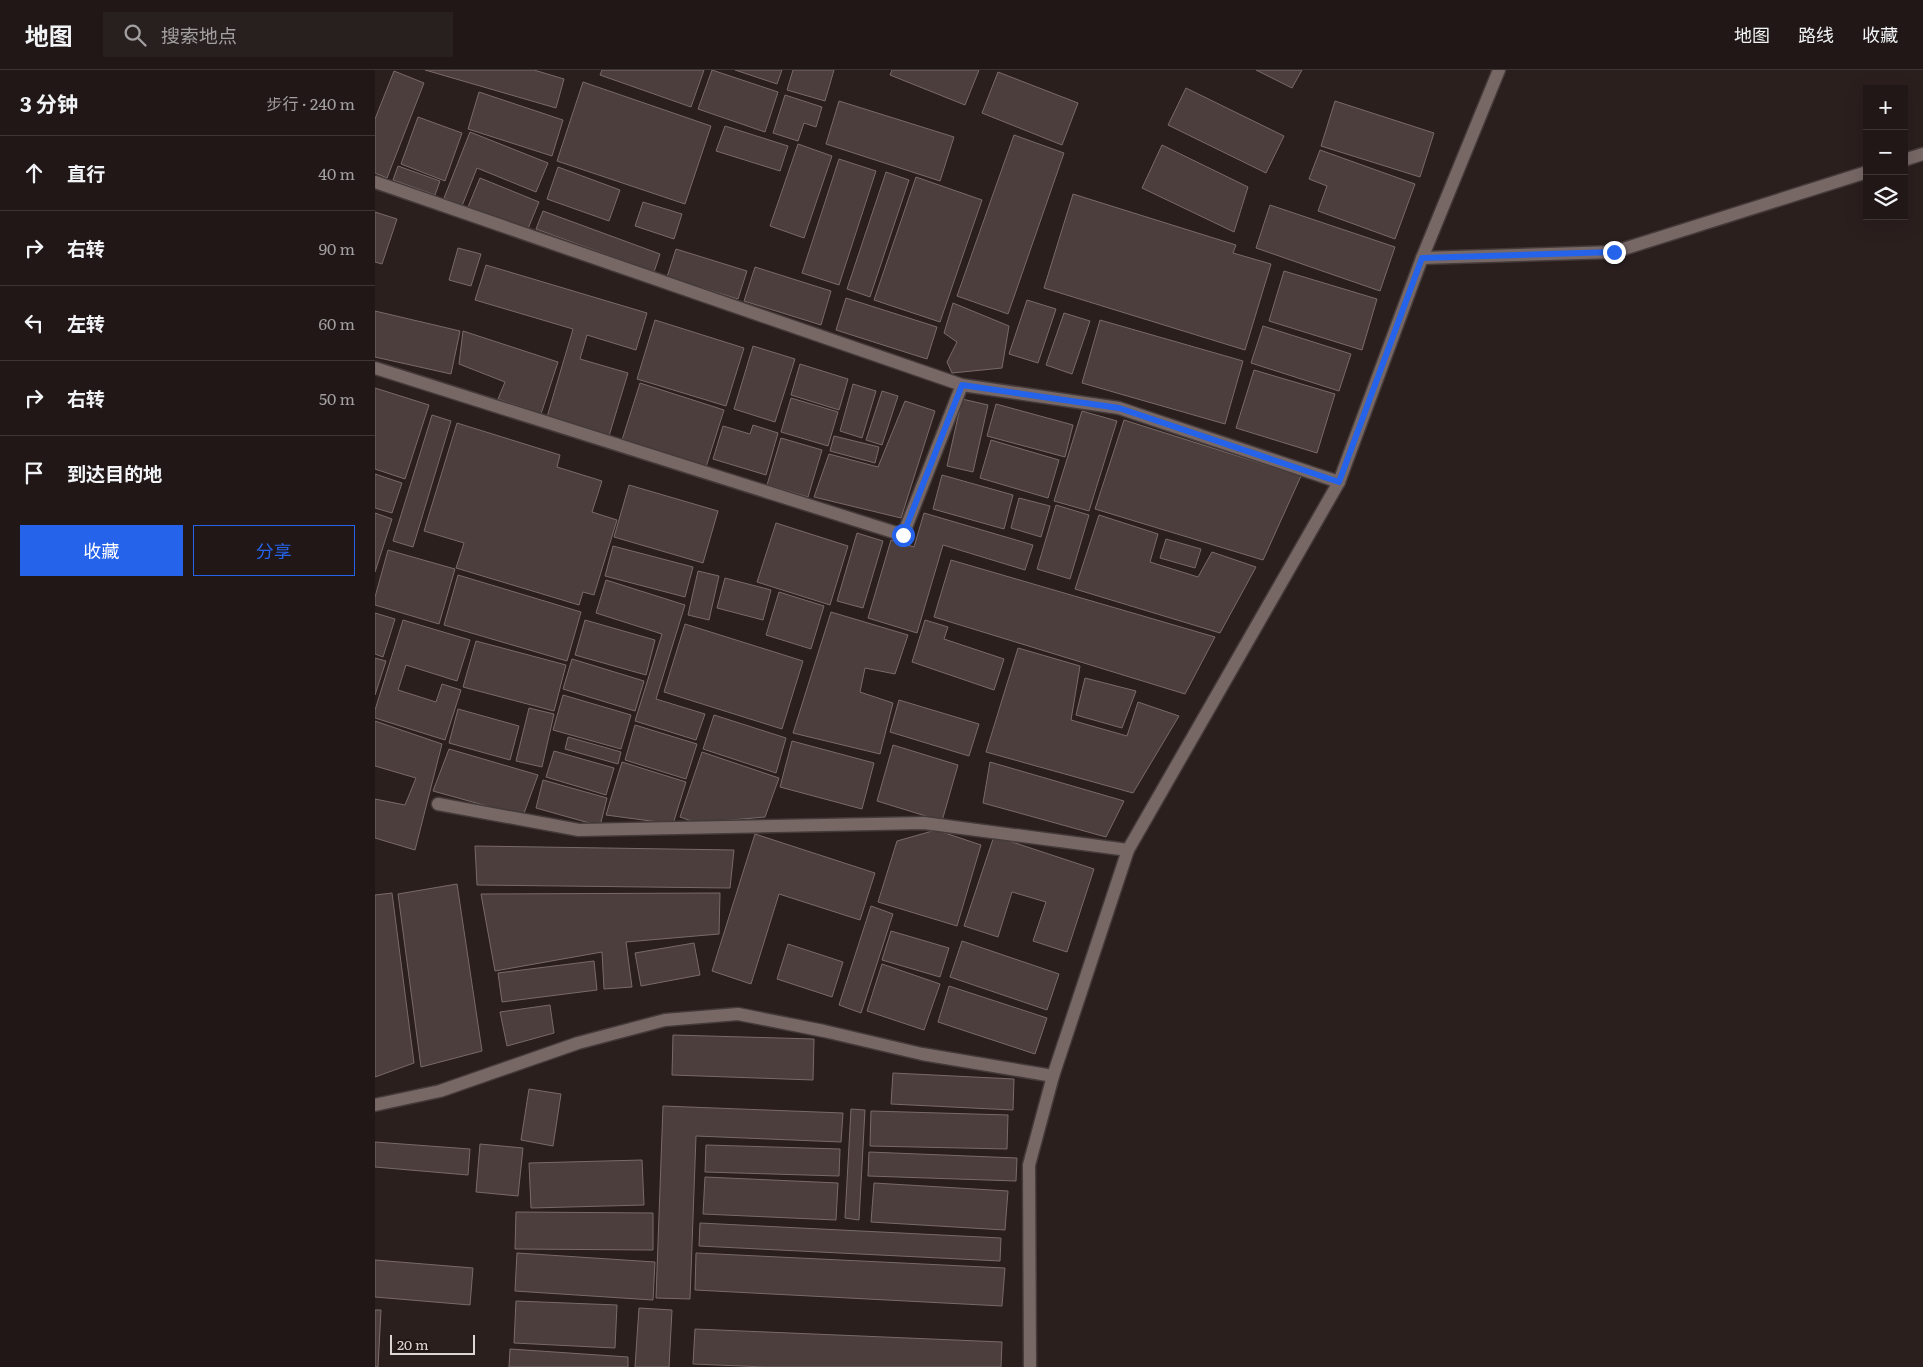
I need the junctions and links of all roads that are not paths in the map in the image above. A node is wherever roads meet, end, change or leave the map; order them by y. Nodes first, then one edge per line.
1 (1499, 70) edge
2 (1923, 154) edge
3 (1908, 159) edge
4 (1863, 173) edge
5 (375, 182) edge
6 (1422, 258) junction
7 (375, 368) edge
8 (962, 385) junction
9 (1339, 482) junction
10 (438, 804) dead end
11 (1128, 850) junction
12 (1053, 1076) junction
13 (375, 1105) edge
14 (1030, 1367) edge

1 - 6 street
2 - 3 street
4 - 6 street
5 - 8 street
6 - 9 street
7 - 8 street
8 - 9 street
9 - 11 street
10 - 11 street
11 - 12 street
12 - 13 street
12 - 14 street

